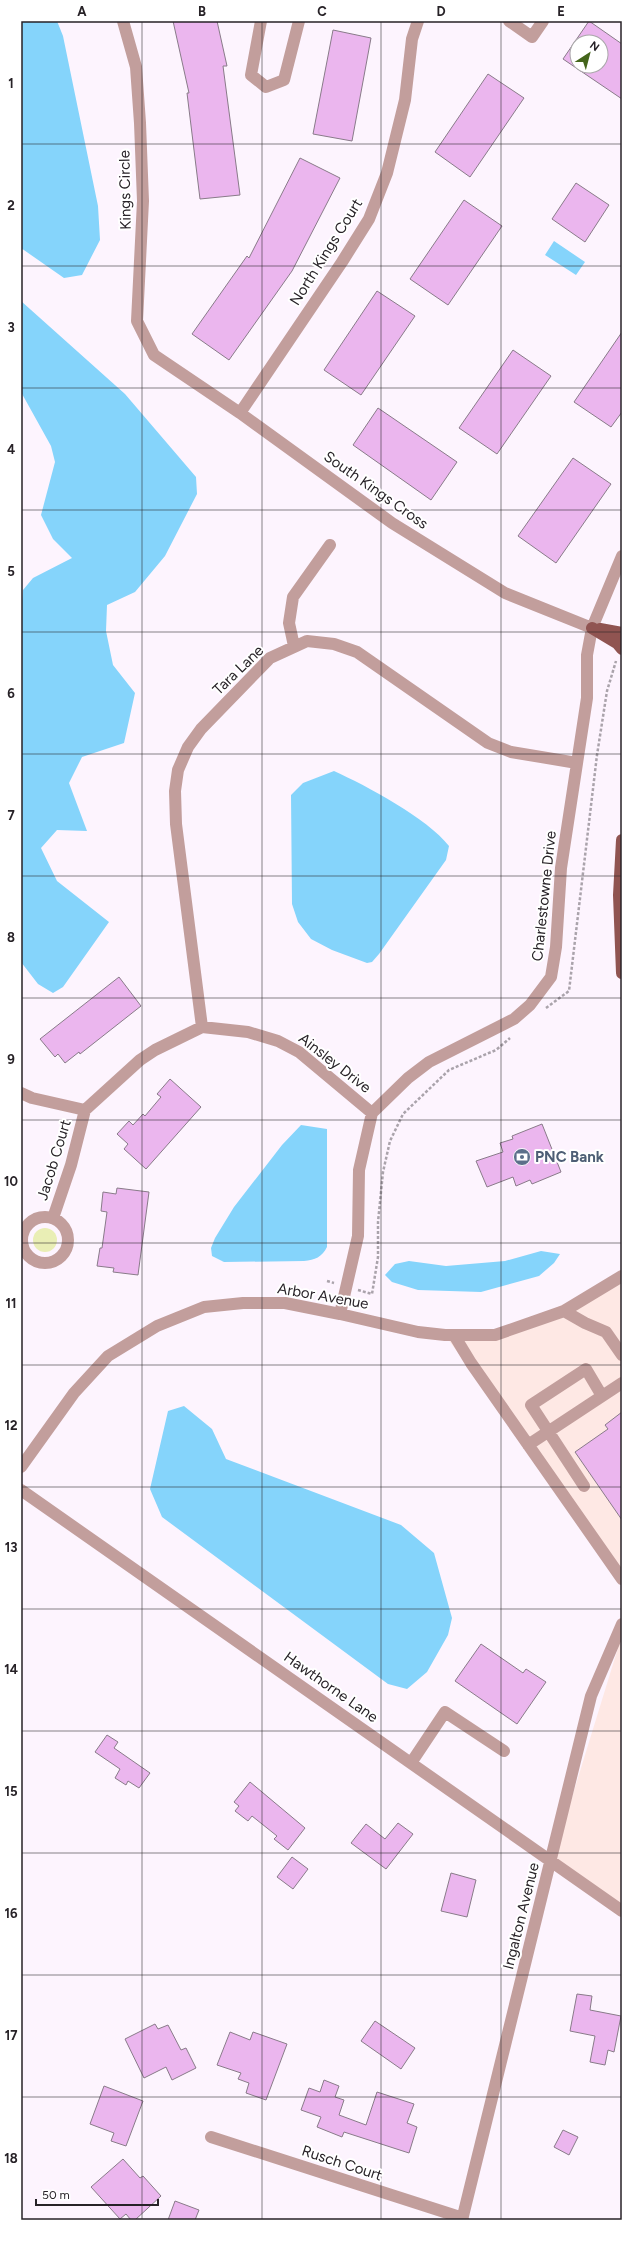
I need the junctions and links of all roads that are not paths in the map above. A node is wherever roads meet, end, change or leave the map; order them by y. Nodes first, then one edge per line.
1 (123, 21) edge
2 (261, 21) edge
3 (299, 21) edge
4 (418, 21) edge
5 (509, 21) edge
6 (543, 21) edge
7 (154, 355) joint
8 (240, 414) junction
9 (330, 545) dead end
10 (622, 556) edge
11 (592, 628) junction
12 (622, 633) edge
13 (294, 646) junction
14 (621, 648) edge
15 (577, 763) junction
16 (622, 840) edge
17 (622, 973) edge
18 (202, 1027) junction
19 (21, 1093) edge
20 (85, 1110) junction
21 (372, 1113) junction
22 (53, 1218) dead end
23 (622, 1276) edge
24 (564, 1311) junction
25 (340, 1314) junction
26 (454, 1335) junction
27 (622, 1355) edge
28 (622, 1383) edge
29 (602, 1396) junction
30 (548, 1432) junction
31 (528, 1445) junction
32 (21, 1467) edge
33 (584, 1486) dead end
34 (21, 1490) edge
35 (622, 1579) edge
36 (622, 1624) edge
37 (504, 1751) dead end
38 (411, 1763) junction
39 (552, 1862) junction
40 (622, 1911) edge
41 (211, 2138) dead end
42 (463, 2219) edge

1 - 7 street, Kings Circle
2 - 3 street
4 - 8 street, North Kings Court
5 - 6 street
7 - 8 street, South Kings Cross
8 - 11 street, South Kings Cross
9 - 13 street
10 - 11 street
11 - 12 main road
11 - 14 main road
11 - 15 street, Charlestowne Drive
13 - 15 street, Tara Lane
13 - 18 street, Tara Lane
15 - 21 street, Charlestowne Drive
16 - 17 main road
18 - 20 street
18 - 21 street, Ainsley Drive
19 - 20 street
20 - 22 street, Jacob Court
21 - 25 street
23 - 24 street, Arbor Avenue
24 - 26 street, Arbor Avenue
24 - 27 street
25 - 26 street, Arbor Avenue
25 - 32 street, Arbor Avenue
26 - 31 street
28 - 29 street
29 - 30 street
29 - 30 street
30 - 31 street
30 - 33 street
31 - 35 street
34 - 38 street, Hawthorne Lane
36 - 39 street, Ingalton Avenue
37 - 38 street
38 - 39 street, Hawthorne Lane
39 - 40 street, Hawthorne Lane
39 - 42 street, Ingalton Avenue
41 - 42 street, Rusch Court

